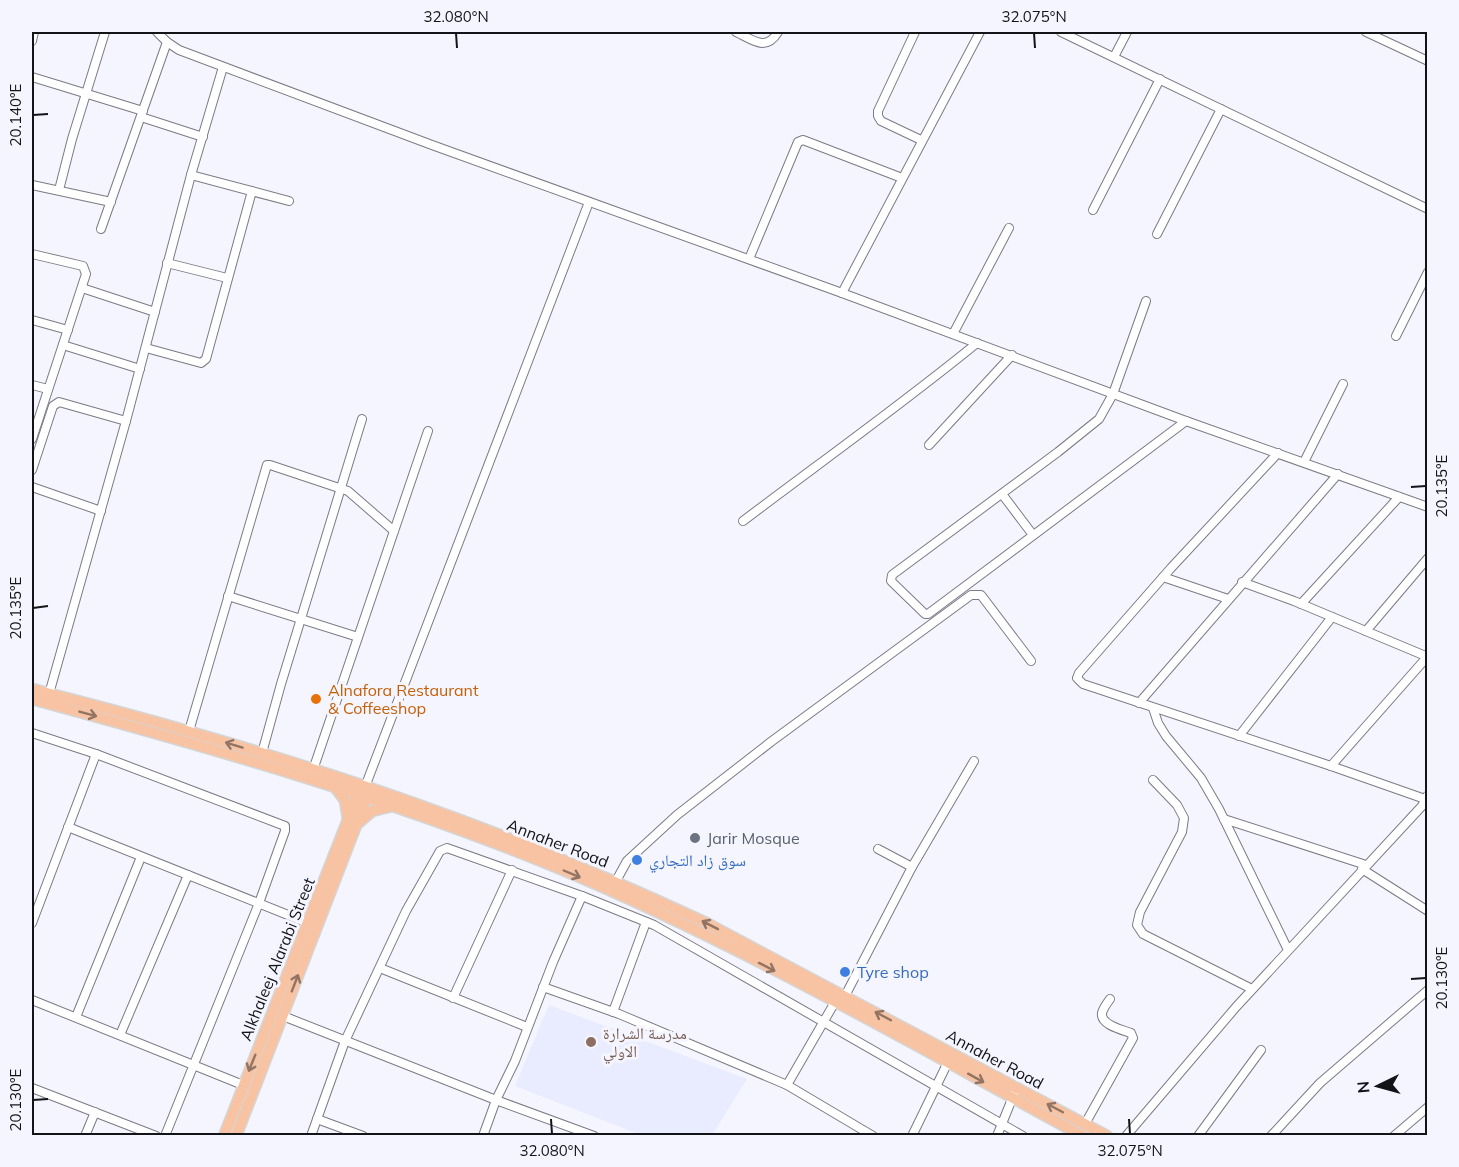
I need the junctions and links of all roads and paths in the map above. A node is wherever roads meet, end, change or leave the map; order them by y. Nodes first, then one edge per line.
1 (34, 32) edge
2 (105, 32) edge
3 (158, 32) edge
4 (736, 32) edge
5 (778, 32) edge
6 (915, 32) edge
7 (980, 32) edge
8 (1061, 32) edge
9 (1127, 32) edge
10 (1366, 32) edge
11 (32, 41) edge
12 (167, 42) junction
13 (1114, 57) junction
14 (1428, 61) edge
15 (223, 67) junction
16 (32, 77) edge
17 (1160, 79) junction
18 (86, 92) junction
19 (1221, 109) junction
20 (142, 114) junction
21 (202, 137) junction
22 (921, 140) junction
23 (191, 176) junction
24 (902, 178) junction
25 (32, 185) edge
26 (59, 190) junction
27 (252, 191) junction
28 (289, 201) dead end
29 (111, 202) junction
30 (590, 202) junction
31 (1428, 209) edge
32 (1093, 210) dead end
33 (1009, 228) dead end
34 (102, 229) dead end
35 (1157, 234) dead end
36 (32, 254) edge
37 (749, 259) junction
38 (167, 263) junction
39 (1428, 272) edge
40 (227, 278) junction
41 (82, 288) junction
42 (842, 293) junction
43 (1146, 301) dead end
44 (155, 312) junction
45 (32, 320) edge
46 (68, 330) junction
47 (953, 334) junction
48 (1396, 336) dead end
49 (977, 343) junction
50 (63, 345) junction
51 (146, 348) junction
52 (1012, 355) junction
53 (140, 369) junction
54 (1343, 384) dead end
55 (32, 385) edge
56 (48, 389) junction
57 (1113, 394) junction
58 (362, 420) dead end
59 (34, 421) edge
60 (126, 421) junction
61 (1186, 421) junction
62 (428, 431) dead end
63 (32, 439) edge
64 (929, 445) dead end
65 (1278, 453) junction
66 (1304, 462) junction
67 (32, 470) edge
68 (1338, 474) junction
69 (32, 487) edge
70 (340, 488) junction
71 (1002, 494) junction
72 (1399, 496) junction
73 (1428, 507) edge
74 (101, 511) junction
75 (743, 521) dead end
76 (394, 531) junction
77 (1033, 535) junction
78 (1428, 558) edge
79 (1163, 578) junction
80 (1242, 582) junction
81 (228, 596) junction
82 (1228, 599) junction
83 (1301, 604) junction
84 (1332, 617) junction
85 (300, 619) junction
86 (1366, 631) junction
87 (358, 637) junction
88 (1427, 657) edge
89 (1031, 661) dead end
90 (32, 689) edge
91 (49, 694) junction
92 (32, 699) edge
93 (1139, 703) junction
94 (1153, 708) junction
95 (189, 731) junction
96 (32, 733) edge
97 (1239, 736) junction
98 (262, 753) junction
99 (96, 754) junction
100 (974, 761) dead end
101 (1331, 766) junction
102 (313, 770) junction
103 (1153, 780) dead end
104 (329, 784) junction
105 (363, 793) junction
106 (1425, 803) edge
107 (393, 806) junction
108 (1224, 819) junction
109 (352, 824) junction
110 (68, 827) junction
111 (878, 849) dead end
112 (141, 857) junction
113 (912, 867) junction
114 (1364, 867) junction
115 (512, 870) junction
116 (188, 875) junction
117 (616, 881) junction
118 (582, 896) junction
119 (259, 903) junction
120 (1428, 911) edge
121 (32, 918) edge
122 (646, 922) junction
123 (308, 923) junction
124 (1288, 950) junction
125 (380, 968) junction
126 (543, 987) junction
127 (1252, 989) junction
128 (1427, 992) edge
129 (453, 998) junction
130 (840, 999) junction
131 (1110, 999) dead end
132 (32, 1000) edge
133 (613, 1012) junction
134 (283, 1016) junction
135 (76, 1017) junction
136 (824, 1021) junction
137 (527, 1027) junction
138 (120, 1035) junction
139 (345, 1041) junction
140 (1261, 1050) dead end
141 (948, 1062) junction
142 (195, 1065) junction
143 (243, 1085) junction
144 (787, 1085) junction
145 (935, 1086) junction
146 (32, 1088) edge
147 (1014, 1093) junction
148 (496, 1100) junction
149 (1428, 1107) edge
150 (95, 1112) junction
151 (318, 1119) junction
152 (1001, 1124) junction
153 (1085, 1124) junction
154 (85, 1136) edge
155 (156, 1136) edge
156 (165, 1136) edge
157 (224, 1136) edge
158 (236, 1136) edge
159 (311, 1136) edge
160 (363, 1136) edge
161 (483, 1136) edge
162 (594, 1136) edge
163 (873, 1136) edge
164 (912, 1136) edge
165 (997, 1136) edge
166 (1023, 1136) edge
167 (1083, 1136) edge
168 (1107, 1136) edge
169 (1126, 1136) edge
170 (1198, 1136) edge
171 (1271, 1136) edge
172 (1394, 1136) edge

1 - 11 street
2 - 18 street
3 - 12 street
4 - 5 street
6 - 22 street
7 - 22 street
8 - 13 street
9 - 13 street
10 - 14 street
12 - 15 street
12 - 20 street
13 - 17 street
15 - 21 street
15 - 30 street
16 - 18 street
17 - 19 street
17 - 32 street
18 - 20 street
18 - 26 street
19 - 31 street
19 - 35 street
20 - 21 street
20 - 29 street
21 - 23 street
22 - 24 street
23 - 27 street
23 - 38 street
24 - 37 street
24 - 42 street
25 - 26 street
26 - 29 street
27 - 28 street
27 - 40 street
29 - 34 street
30 - 37 street
30 - 105 street
33 - 47 street
36 - 41 street
37 - 42 street
38 - 40 street
38 - 44 street
39 - 48 street
40 - 51 street
41 - 44 street
41 - 46 street
42 - 47 street
43 - 57 street
44 - 51 street
45 - 46 street
46 - 50 street
47 - 49 street
49 - 52 street
49 - 75 street
50 - 53 street
50 - 56 street
51 - 53 street
52 - 57 street
52 - 64 street
53 - 60 street
54 - 66 street
55 - 56 street
56 - 59 street
57 - 61 street
57 - 71 street
58 - 70 street
59 - 63 street
60 - 67 street
60 - 74 street
61 - 65 street
61 - 77 street
62 - 76 street
65 - 66 street
65 - 79 street
66 - 68 street
68 - 72 street
68 - 80 street
69 - 74 street
70 - 76 street
70 - 81 street
70 - 85 street
71 - 77 street
71 - 77 street
72 - 73 street
72 - 83 street
74 - 91 street
76 - 87 street
78 - 86 street
79 - 82 street
79 - 93 street
80 - 82 street
80 - 83 street
81 - 85 street
81 - 95 street
82 - 93 street
83 - 84 street
84 - 86 street
84 - 97 street
85 - 87 street
85 - 98 street
86 - 88 street
87 - 102 street
88 - 101 street
89 - 117 street
90 - 91 main road, Annaher Road
91 - 95 main road, Annaher Road
92 -> 104 main road, Annaher Road
93 - 94 street
94 - 97 street
94 - 108 street
98 -> 95 main road, Annaher Road
96 - 99 street
97 - 101 street
98 - 102 main road, Annaher Road
99 - 110 street
99 - 119 street
100 - 113 street
101 - 106 street
102 - 105 main road, Annaher Road
103 - 127 street
104 - 105 main road, Annaher Road
104 - 109 main road
105 - 107 main road, Annaher Road
105 - 109 main road, Alkhaleej Alarabi Street
105 - 117 main road, Annaher Road
106 - 114 street
107 - 109 main road
107 -> 130 main road, Annaher Road
108 - 114 street
108 - 124 street
109 - 123 main road, Alkhaleej Alarabi Street
134 -> 109 main road, Alkhaleej Alarabi Street
110 - 112 street
110 - 121 street
111 - 113 street
112 - 116 street
112 - 135 street
113 - 130 street
114 - 120 street
114 - 124 street
115 - 118 street
115 - 125 street
115 - 129 street
116 - 119 street
116 - 138 street
130 -> 117 main road, Annaher Road
118 - 122 street
118 - 126 street
119 - 123 street
119 - 142 street
122 - 133 street
122 - 136 street
123 -> 143 main road, Alkhaleej Alarabi Street
124 - 127 street
125 - 129 street
125 - 139 street
126 - 133 street
126 - 137 street
127 - 169 street
128 - 171 street
129 - 137 street
130 - 136 street
130 - 141 main road, Annaher Road
147 -> 130 main road, Annaher Road
131 - 153 street
132 - 135 street
133 - 144 street
134 - 139 street
134 - 158 main road, Alkhaleej Alarabi Street
135 - 138 street
136 - 144 street
136 - 145 street
137 - 148 street
138 - 142 street
139 - 148 street
139 - 151 street
140 - 170 street
141 - 145 street
141 -> 147 main road, Annaher Road
142 - 143 street
142 - 156 street
143 - 157 main road, Alkhaleej Alarabi Street
144 - 163 street
145 - 152 street
145 - 164 street
146 - 150 street
147 - 152 street
153 -> 147 main road, Annaher Road
147 - 167 main road, Annaher Road
148 - 161 street
148 - 162 street
149 - 172 street
150 - 154 street
150 - 155 street
151 - 159 street
151 - 160 street
152 - 165 street
152 - 166 street
153 - 168 main road, Annaher Road

